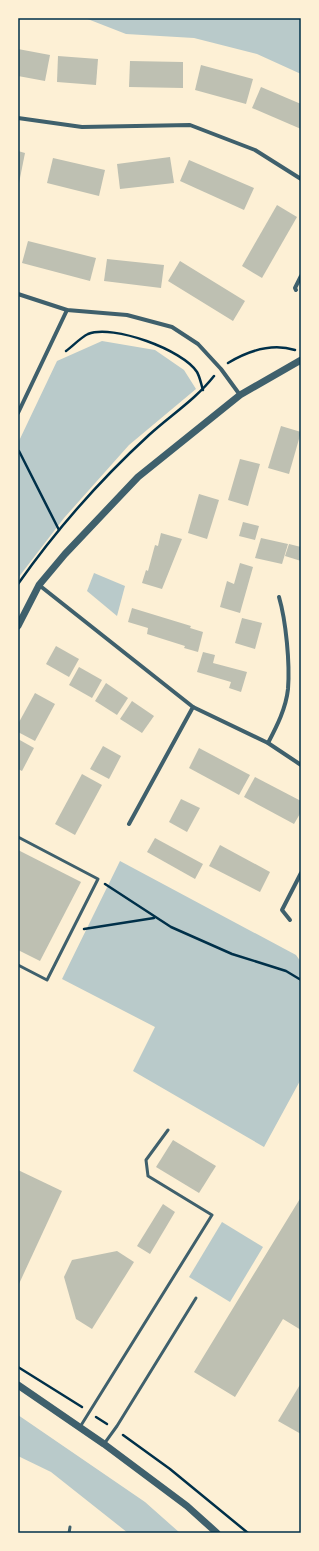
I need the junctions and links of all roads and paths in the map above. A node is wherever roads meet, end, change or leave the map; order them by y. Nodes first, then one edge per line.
1 (18, 118) edge
2 (301, 179) edge
3 (301, 276) edge
4 (296, 290) dead end
5 (18, 294) edge
6 (67, 310) junction
7 (286, 347) dead end
8 (66, 351) dead end
9 (301, 360) edge
10 (229, 362) dead end
11 (216, 374) dead end
12 (203, 390) junction
13 (240, 395) junction
14 (18, 413) edge
15 (19, 451) dead end
16 (59, 530) junction
17 (18, 584) edge
18 (39, 585) junction
19 (279, 597) dead end
20 (18, 626) edge
21 (193, 707) junction
22 (268, 743) junction
23 (301, 765) edge
24 (129, 824) dead end
25 (18, 837) edge
26 (301, 873) edge
27 (107, 885) dead end
28 (155, 918) junction
29 (290, 920) dead end
30 (84, 929) dead end
31 (18, 965) edge
32 (301, 980) edge
33 (168, 1130) dead end
34 (196, 1298) dead end
35 (18, 1367) edge
36 (18, 1385) edge
37 (90, 1412) junction
38 (80, 1427) junction
39 (114, 1429) junction
40 (104, 1444) junction
41 (70, 1527) dead end
42 (69, 1533) edge
43 (217, 1533) edge
44 (248, 1533) edge

1 - 2 street
3 - 4 street
5 - 6 street
6 - 13 street
6 - 14 street
7 - 10 path
8 - 12 path
9 - 13 street
11 - 12 path
12 - 16 path
13 - 18 street
15 - 16 path
16 - 17 path
18 - 20 street
18 - 21 street
19 - 22 street
21 - 22 street
21 - 24 street
22 - 23 street
25 - 31 lane
26 - 29 street
27 - 28 path
28 - 30 path
28 - 32 path
33 - 37 lane
34 - 39 lane
35 - 37 path
36 - 38 street
37 - 38 lane
37 - 39 path
38 - 40 street
39 - 40 lane
39 - 44 path
40 - 43 street
41 - 42 lane

